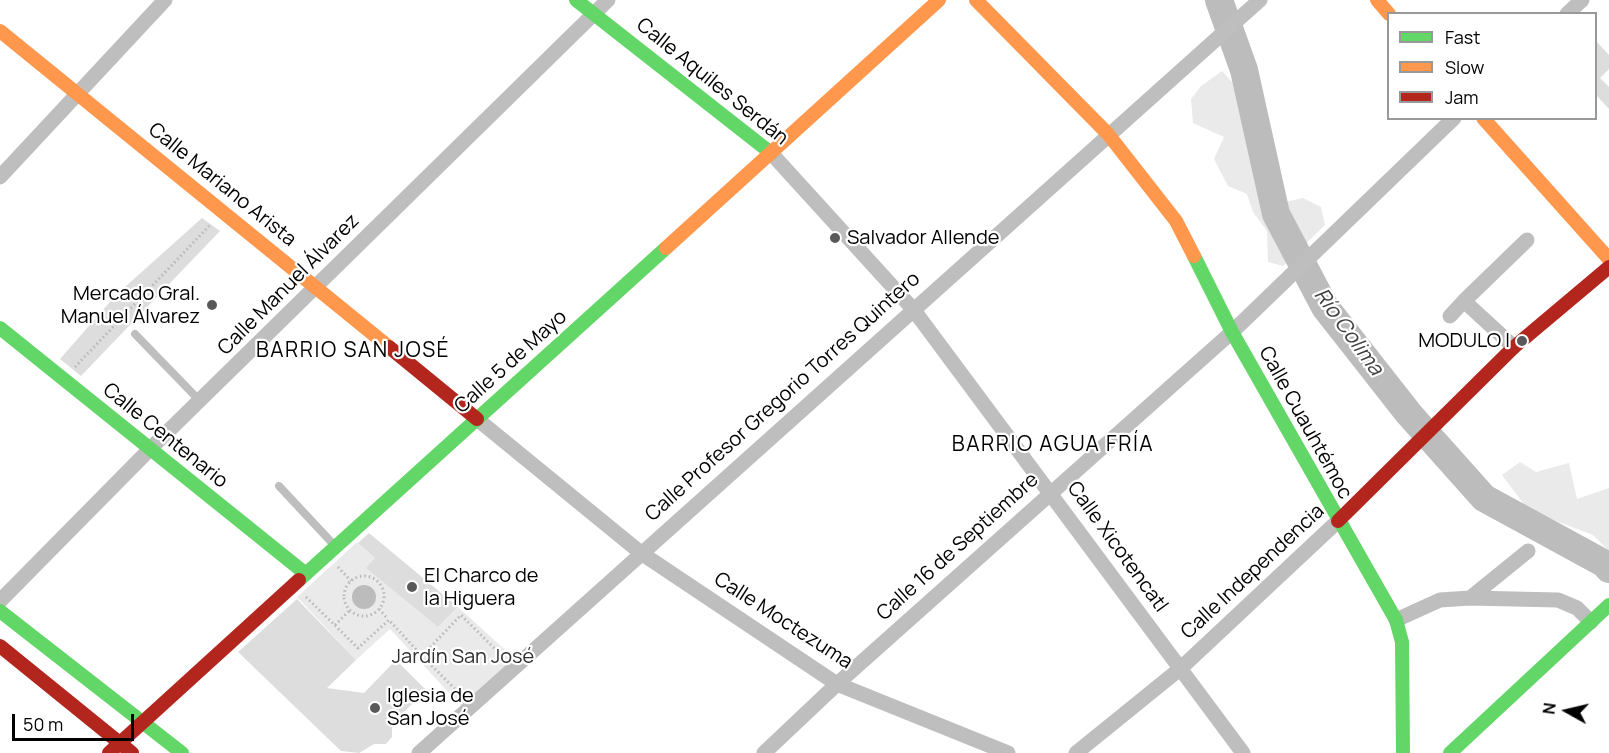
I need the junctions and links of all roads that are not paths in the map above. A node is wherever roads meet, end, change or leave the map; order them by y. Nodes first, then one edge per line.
1 (165, 0) edge
2 (576, 0) edge
3 (608, 0) edge
4 (939, 0) edge
5 (976, 0) edge
6 (1260, 0) edge
7 (1377, 0) edge
8 (1582, 0) edge
9 (1387, 12) edge
10 (1569, 12) edge
11 (594, 14) junction
12 (0, 31) edge
13 (76, 93) junction
14 (1452, 120) edge
15 (1484, 120) edge
16 (1108, 134) junction
17 (771, 153) junction
18 (0, 177) edge
19 (1527, 240) dead end
20 (1609, 259) edge
21 (1609, 267) edge
22 (315, 287) junction
23 (1464, 301) junction
24 (913, 309) junction
25 (1450, 316) dead end
26 (0, 328) edge
27 (1232, 332) junction
28 (135, 334) dead end
29 (1514, 347) junction
30 (200, 401) junction
31 (477, 419) junction
32 (150, 449) junction
33 (279, 486) dead end
34 (1051, 493) junction
35 (1338, 521) junction
36 (336, 547) junction
37 (1528, 551) dead end
38 (641, 553) junction
39 (306, 574) junction
40 (1470, 598) junction
41 (0, 601) edge
42 (0, 611) edge
43 (1600, 614) edge
44 (1396, 620) junction
45 (0, 646) edge
46 (1181, 668) junction
47 (837, 684) junction
48 (142, 723) junction
49 (120, 743) junction
50 (109, 753) edge
51 (132, 753) edge
52 (182, 753) edge
53 (419, 753) edge
54 (764, 753) edge
55 (1008, 753) edge
56 (1076, 753) edge
57 (1243, 753) edge
58 (1403, 753) edge
59 (1450, 753) edge

1 - 13 street
2 - 11 street, Calle Aquiles Serdán
3 - 11 street, Calle Manuel Álvarez
4 - 17 street, Calle 5 de Mayo
5 - 16 street, Calle Cuauhtémoc
6 - 16 street, Calle Profesor Gregorio Torres Quintero
7 - 9 street
8 - 10 street
11 - 17 street, Calle Aquiles Serdán
11 - 22 street, Calle Manuel Álvarez
12 - 13 street, Calle Mariano Arista
13 - 18 street
13 - 22 street, Calle Mariano Arista
14 - 27 street, Calle 16 de Septiembre
15 - 20 street
16 - 24 street, Calle Profesor Gregorio Torres Quintero
16 - 27 street, Calle Cuauhtémoc
17 - 24 street, Calle Aquiles Serdán
17 - 31 street, Calle 5 de Mayo
19 - 23 street
21 - 29 street, Calle Independencia
22 - 30 street, Calle Manuel Álvarez
22 - 31 street, Calle Mariano Arista
23 - 25 street
23 - 29 street
24 - 34 street, Calle Xicotencatl
24 - 38 street, Calle Profesor Gregorio Torres Quintero
26 - 32 street, Calle Centenario
27 - 34 street, Calle 16 de Septiembre
27 - 35 street, Calle Cuauhtémoc
28 - 30 lane
29 - 35 street, Calle Independencia
30 - 32 street, Calle Manuel Álvarez
31 - 36 street, Calle 5 de Mayo
31 - 38 street, Calle Mariano Arista
32 - 39 street, Calle Centenario
32 - 41 street, Calle Manuel Álvarez
33 - 36 lane
34 - 46 street, Calle Xicotencatl
34 - 47 street, Calle 16 de Septiembre
35 - 44 street, Calle Cuauhtémoc
35 - 46 street, Calle Independencia
36 - 39 street, Calle 5 de Mayo
37 - 40 street
38 - 47 street, Calle Moctezuma
38 - 53 street, Calle Profesor Gregorio Torres Quintero
39 - 48 street, Calle 5 de Mayo
40 - 43 street
40 - 44 street
42 - 48 street
43 - 59 street
44 - 58 street, Calle Cuauhtémoc
45 - 49 street
46 - 56 street, Calle Independencia
46 - 57 street, Calle Xicotencatl
47 - 54 street, Calle 16 de Septiembre
47 - 55 street, Calle Moctezuma
48 - 49 street, Calle 5 de Mayo
48 - 52 street
49 - 50 street, Calle 5 de Mayo
49 - 51 street

